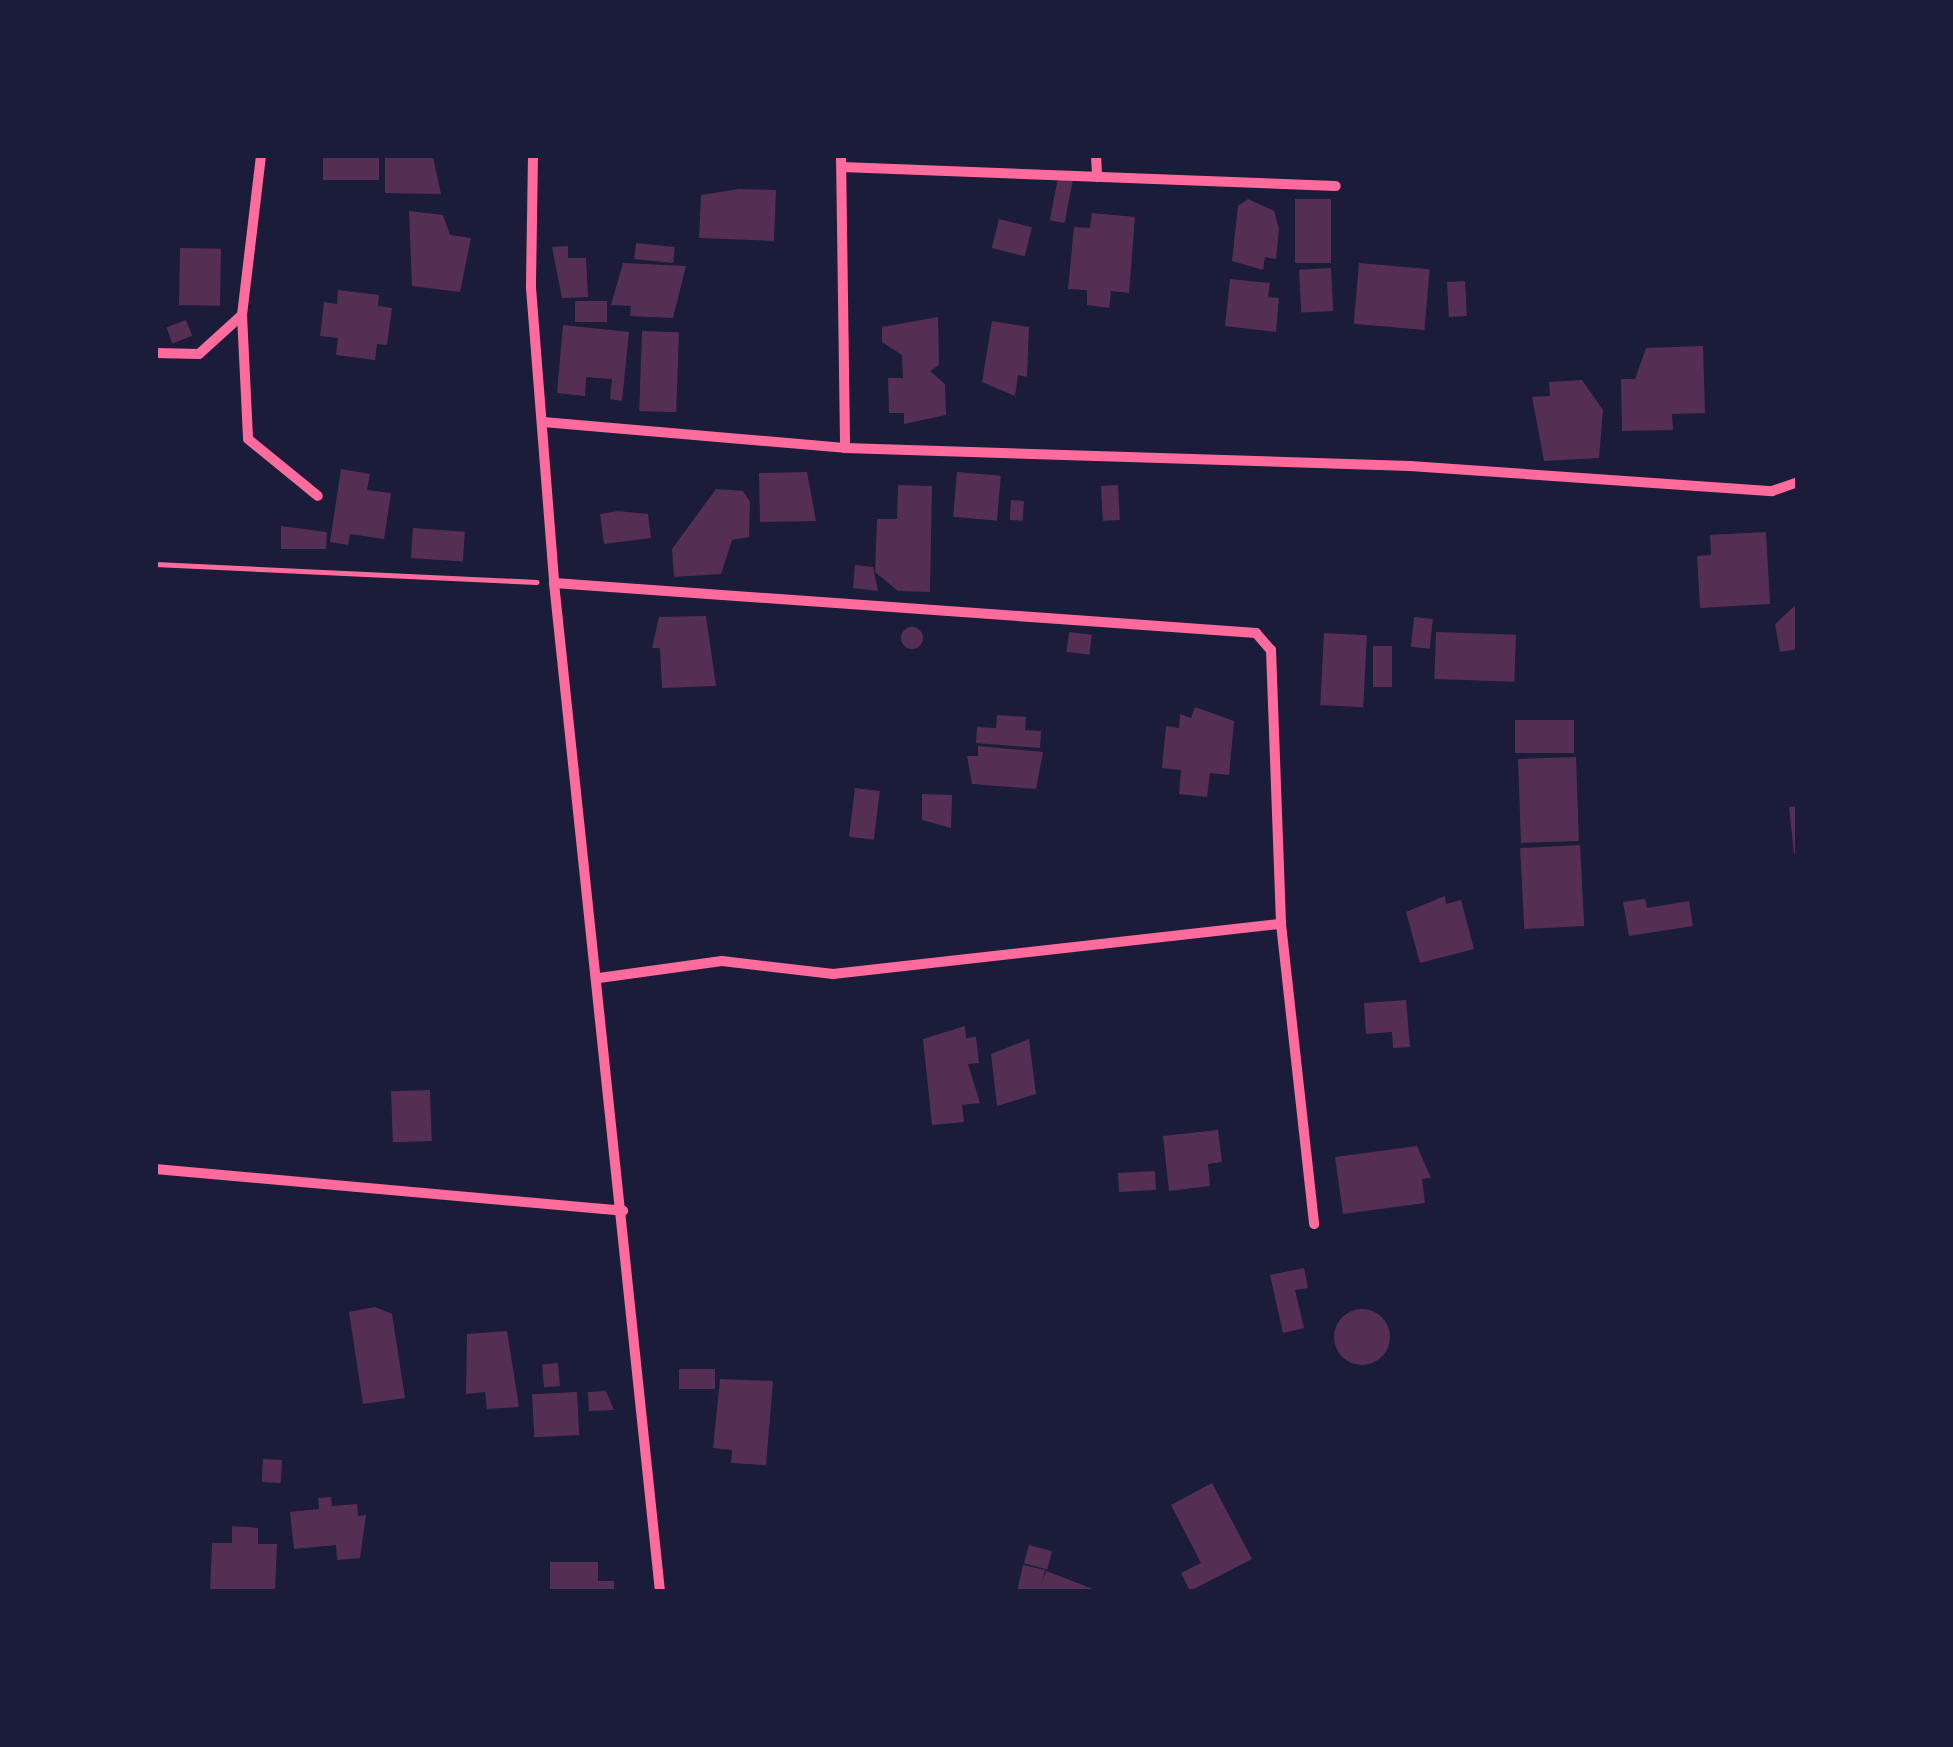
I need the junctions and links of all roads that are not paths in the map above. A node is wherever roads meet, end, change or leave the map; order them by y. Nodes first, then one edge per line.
1 (262, 155) edge
2 (533, 155) edge
3 (1096, 155) edge
4 (842, 161) edge
5 (1097, 177) junction
6 (1336, 186) dead end
7 (242, 315) junction
8 (155, 353) edge
9 (543, 422) junction
10 (845, 448) junction
11 (1798, 482) edge
12 (318, 496) dead end
13 (554, 583) junction
14 (1282, 924) junction
15 (600, 978) junction
16 (155, 1169) edge
17 (622, 1211) junction
18 (1314, 1224) dead end
19 (660, 1592) edge

1 - 7 street
2 - 9 street
3 - 5 street
4 - 5 street
4 - 10 street
5 - 6 street
7 - 8 street
7 - 12 street
9 - 10 street
9 - 13 street
10 - 11 street
13 - 14 street
13 - 15 street
14 - 15 street
14 - 18 street
15 - 17 street
16 - 17 street
17 - 19 street

